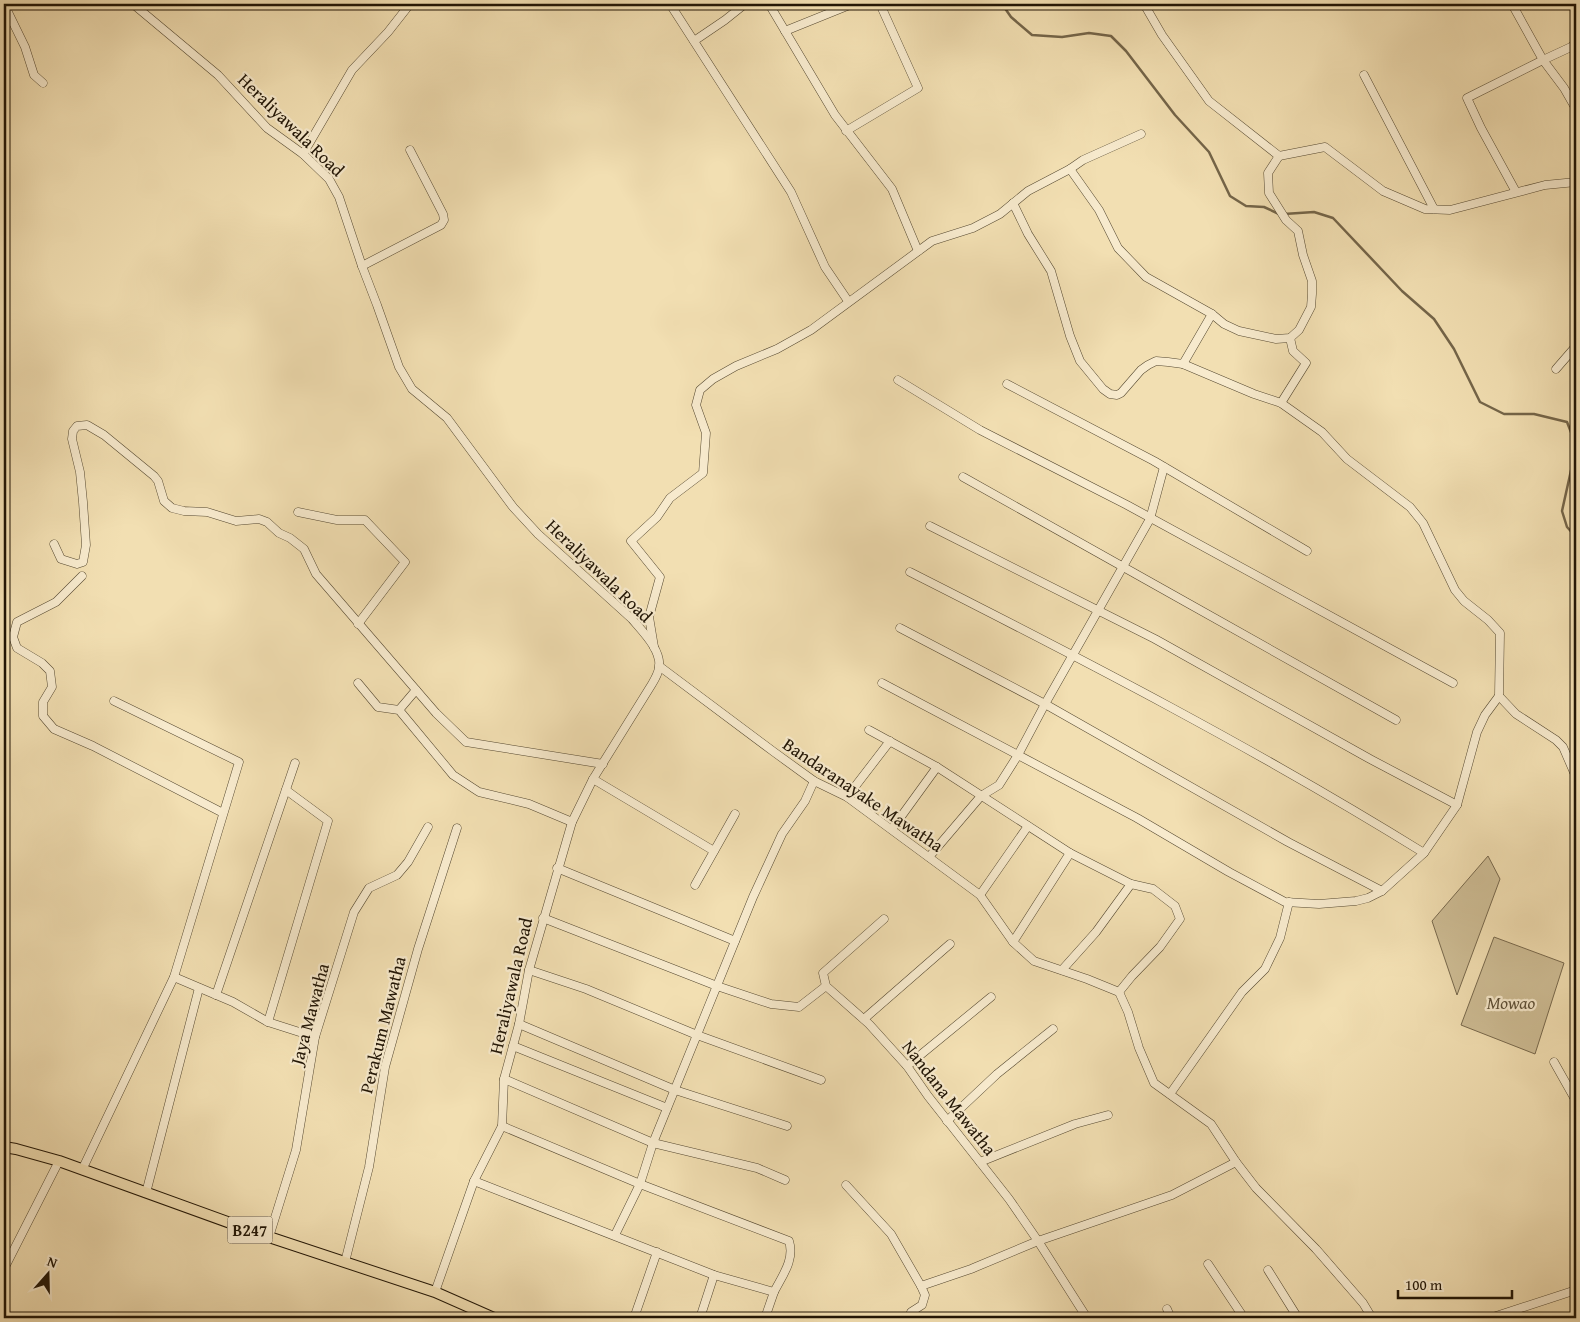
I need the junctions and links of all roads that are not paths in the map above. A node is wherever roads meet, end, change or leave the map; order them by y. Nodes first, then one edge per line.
1 (4, 4) edge
2 (133, 4) edge
3 (410, 4) edge
4 (670, 4) edge
5 (745, 4) edge
6 (769, 4) edge
7 (852, 4) edge
8 (880, 4) edge
9 (1144, 4) edge
10 (1512, 4) edge
11 (785, 31) junction
12 (694, 41) junction
13 (1576, 43) edge
14 (1542, 60) junction
15 (1364, 75) dead end
16 (43, 84) dead end
17 (1576, 109) edge
18 (846, 131) junction
19 (1141, 134) dead end
20 (410, 150) dead end
21 (303, 154) junction
22 (1279, 156) junction
23 (1070, 169) junction
24 (1576, 182) edge
25 (1516, 192) junction
26 (1013, 203) junction
27 (1434, 209) junction
28 (918, 251) junction
29 (362, 266) junction
30 (848, 301) junction
31 (1212, 314) junction
32 (1290, 338) junction
33 (1576, 346) edge
34 (1184, 364) junction
35 (1556, 370) dead end
36 (898, 380) dead end
37 (1007, 384) dead end
38 (1281, 403) junction
39 (1164, 467) junction
40 (963, 477) dead end
41 (298, 512) dead end
42 (1150, 519) junction
43 (930, 526) dead end
44 (54, 544) dead end
45 (1307, 551) dead end
46 (1122, 568) junction
47 (910, 572) dead end
48 (82, 576) dead end
49 (1098, 610) junction
50 (358, 624) junction
51 (900, 628) dead end
52 (655, 650) junction
53 (1073, 654) junction
54 (659, 666) junction
55 (358, 683) dead end
56 (882, 683) dead end
57 (1453, 683) dead end
58 (416, 690) junction
59 (1499, 696) junction
60 (114, 701) dead end
61 (1045, 704) junction
62 (399, 710) junction
63 (1396, 720) dead end
64 (869, 730) dead end
65 (890, 741) junction
66 (1018, 755) junction
67 (295, 763) dead end
68 (603, 764) junction
69 (937, 767) junction
70 (1576, 777) edge
71 (593, 779) junction
72 (814, 781) junction
73 (286, 790) junction
74 (981, 796) junction
75 (847, 797) junction
76 (1457, 805) junction
77 (223, 813) junction
78 (735, 814) dead end
79 (572, 822) junction
80 (1028, 826) junction
81 (428, 828) dead end
82 (457, 828) dead end
83 (892, 829) junction
84 (714, 851) junction
85 (1070, 853) junction
86 (1424, 853) junction
87 (929, 857) junction
88 (557, 868) junction
89 (1131, 884) junction
90 (695, 885) dead end
91 (1382, 891) junction
92 (980, 895) junction
93 (1289, 902) junction
94 (543, 918) junction
95 (884, 919) dead end
96 (735, 941) junction
97 (1013, 942) junction
98 (950, 944) dead end
99 (529, 970) junction
100 (1062, 970) junction
101 (174, 977) junction
102 (717, 986) junction
103 (826, 986) junction
104 (199, 988) junction
105 (1119, 992) junction
106 (216, 995) junction
107 (991, 997) dead end
108 (864, 1019) junction
109 (268, 1022) junction
110 (519, 1024) junction
111 (1053, 1029) dead end
112 (697, 1035) junction
113 (315, 1038) junction
114 (513, 1046) junction
115 (1554, 1062) dead end
116 (908, 1066) junction
117 (504, 1080) junction
118 (821, 1080) dead end
119 (675, 1090) junction
120 (1170, 1094) junction
121 (1576, 1101) edge
122 (667, 1108) junction
123 (1108, 1115) dead end
124 (947, 1121) junction
125 (502, 1126) junction
126 (787, 1126) dead end
127 (653, 1143) junction
128 (4, 1147) edge
129 (59, 1162) junction
130 (980, 1162) junction
131 (1236, 1162) junction
132 (82, 1170) junction
133 (785, 1180) dead end
134 (474, 1181) junction
135 (640, 1184) junction
136 (846, 1185) dead end
137 (146, 1194) junction
138 (615, 1235) junction
139 (269, 1237) junction
140 (1038, 1241) junction
141 (656, 1252) junction
142 (345, 1262) junction
143 (1208, 1264) dead end
144 (4, 1269) edge
145 (1268, 1270) dead end
146 (714, 1275) junction
147 (922, 1286) junction
148 (1576, 1290) edge
149 (435, 1292) junction
150 (774, 1292) junction
151 (1166, 1309) dead end
152 (494, 1318) edge
153 (634, 1318) edge
154 (700, 1318) edge
155 (765, 1318) edge
156 (910, 1318) edge
157 (1085, 1318) edge
158 (1171, 1318) edge
159 (1244, 1318) edge
160 (1298, 1318) edge
161 (1372, 1318) edge
162 (1490, 1318) edge

1 - 16 street
2 - 21 street, Heraliyawala Road
3 - 21 street
4 - 12 street
5 - 12 street
6 - 11 street
7 - 11 street
8 - 18 street
9 - 22 street
10 - 14 street
11 - 18 street
12 - 30 street
13 - 14 street
14 - 17 street
14 - 25 street
15 - 27 street
18 - 28 street
19 - 23 street
20 - 29 street
21 - 29 street, Heraliyawala Road
22 - 27 street
22 - 32 street
23 - 26 street
23 - 31 street
24 - 25 street
25 - 27 street
26 - 28 street
26 - 34 street
28 - 30 street
29 - 52 street, Heraliyawala Road
30 - 52 street
31 - 32 street
31 - 34 street
32 - 38 street
33 - 35 street
34 - 38 street
36 - 42 street
37 - 39 street
38 - 59 street
39 - 42 street
39 - 45 street
40 - 46 street
41 - 50 street
42 - 46 street
42 - 57 street
43 - 49 street
44 - 50 street
46 - 49 street
46 - 63 street
47 - 53 street
48 - 77 street
49 - 53 street
49 - 76 street
50 - 58 street
51 - 61 street
52 - 54 street, Heraliyawala Road
53 - 61 street
53 - 86 street
54 - 68 street, Heraliyawala Road
54 - 72 street, Bandaranayake Mawatha
55 - 62 street
56 - 66 street
58 - 62 street
58 - 68 street
59 - 70 street
59 - 76 street
60 - 77 street
61 - 66 street
61 - 91 street
62 - 79 street
64 - 65 street
65 - 69 street
65 - 75 street
66 - 74 street
66 - 93 street
67 - 73 street
68 - 71 street, Heraliyawala Road
69 - 74 street
69 - 83 street
71 - 79 street, Heraliyawala Road
71 - 84 street
72 - 75 street, Bandaranayake Mawatha
72 - 96 street
73 - 106 street
73 - 109 street
74 - 80 street
74 - 87 street
75 - 83 street, Bandaranayake Mawatha
76 - 86 street
77 - 101 street
78 - 84 street
79 - 88 street, Heraliyawala Road
80 - 85 street
80 - 92 street
81 - 113 street, Jaya Mawatha
82 - 142 street, Perakum Mawatha
83 - 87 street, Bandaranayake Mawatha
84 - 90 street
85 - 89 street
85 - 97 street
86 - 91 street
87 - 92 street, Bandaranayake Mawatha
88 - 94 street, Heraliyawala Road
88 - 96 street
89 - 100 street
89 - 105 street
91 - 93 street
92 - 97 street, Bandaranayake Mawatha
93 - 120 street
94 - 99 street, Heraliyawala Road
94 - 102 street
95 - 103 street
96 - 102 street
97 - 100 street, Bandaranayake Mawatha
98 - 108 street
99 - 110 street, Heraliyawala Road
99 - 112 street
100 - 105 street, Bandaranayake Mawatha
101 - 104 street
101 - 132 street
102 - 103 street
102 - 112 street
103 - 108 street, Nandana Mawatha
104 - 106 street
104 - 137 street
105 - 120 street
106 - 109 street
107 - 116 street
108 - 116 street, Nandana Mawatha
109 - 113 street
110 - 114 street, Heraliyawala Road
110 - 119 street
111 - 124 street
112 - 118 street
112 - 119 street
113 - 139 street, Jaya Mawatha
114 - 117 street, Heraliyawala Road
114 - 122 street
115 - 121 street
116 - 124 street, Nandana Mawatha
117 - 125 street, Heraliyawala Road
117 - 127 street
119 - 122 street
119 - 126 street
120 - 131 street
122 - 127 street
123 - 130 street
124 - 130 street, Nandana Mawatha
125 - 134 street, Heraliyawala Road
125 - 135 street
127 - 133 street
127 - 135 street
128 - 129 main road, B247
129 - 132 main road, B247
129 - 144 street
130 - 140 street, Nandana Mawatha
131 - 140 street
131 - 161 street
132 - 137 main road, B247
134 - 138 street
134 - 149 street, Heraliyawala Road
135 - 138 street
135 - 150 street
136 - 147 street
137 - 139 main road, B247
138 - 141 street
139 - 142 main road, B247
140 - 147 street
140 - 157 street, Nandana Mawatha
141 - 146 street
141 - 153 street
142 - 149 main road, B247
143 - 159 street
145 - 160 street
146 - 150 street
146 - 154 street
147 - 156 street
148 - 162 street
149 - 152 main road, B247
150 - 155 street
151 - 158 street

